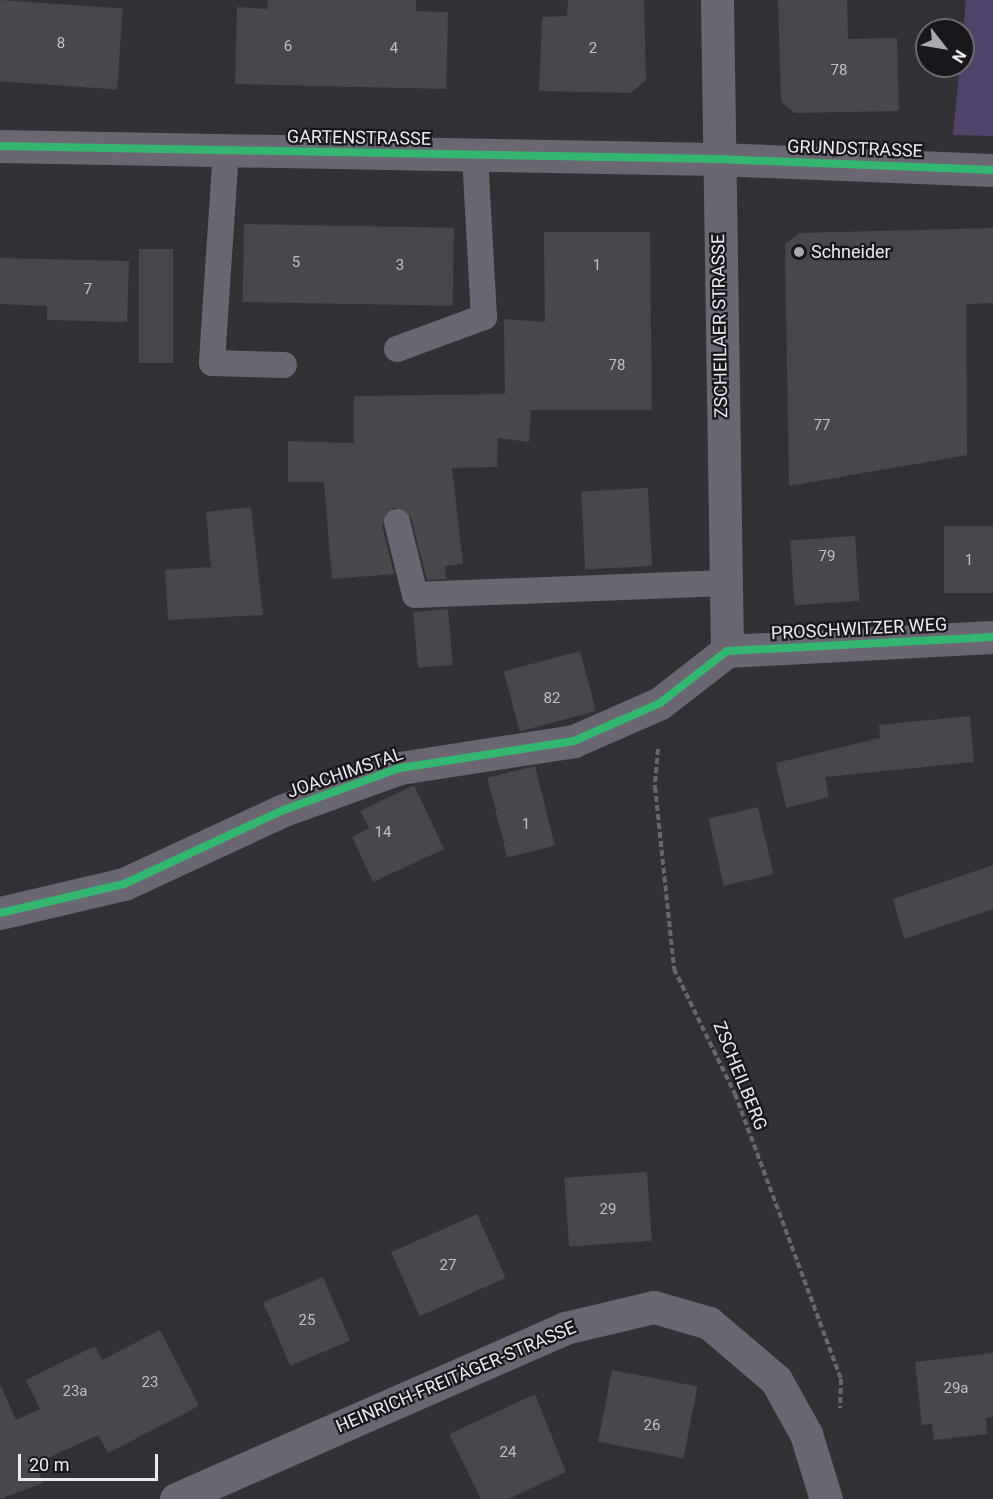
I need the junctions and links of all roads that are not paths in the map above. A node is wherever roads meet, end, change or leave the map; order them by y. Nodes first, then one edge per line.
1 (717, 0) edge
2 (0, 146) edge
3 (226, 150) junction
4 (475, 155) junction
5 (717, 159) junction
6 (993, 170) edge
7 (397, 349) dead end
8 (284, 365) dead end
9 (397, 522) dead end
10 (726, 583) junction
11 (993, 637) edge
12 (727, 651) junction
13 (0, 914) edge
14 (176, 1499) edge
15 (826, 1499) edge

1 - 5 street, ZSCHEILAER STRASSE
2 - 3 street, GARTENSTRASSE
3 - 4 street, GARTENSTRASSE
3 - 8 lane
4 - 5 street, GARTENSTRASSE
4 - 7 lane
5 - 6 street, GRUNDSTRASSE
5 - 10 street, ZSCHEILAER STRASSE
9 - 10 lane
10 - 12 street, ZSCHEILAER STRASSE
11 - 12 street, PROSCHWITZER WEG
12 - 13 street, JOACHIMSTAL
14 - 15 street, HEINRICH-FREITÄGER-STRASSE

